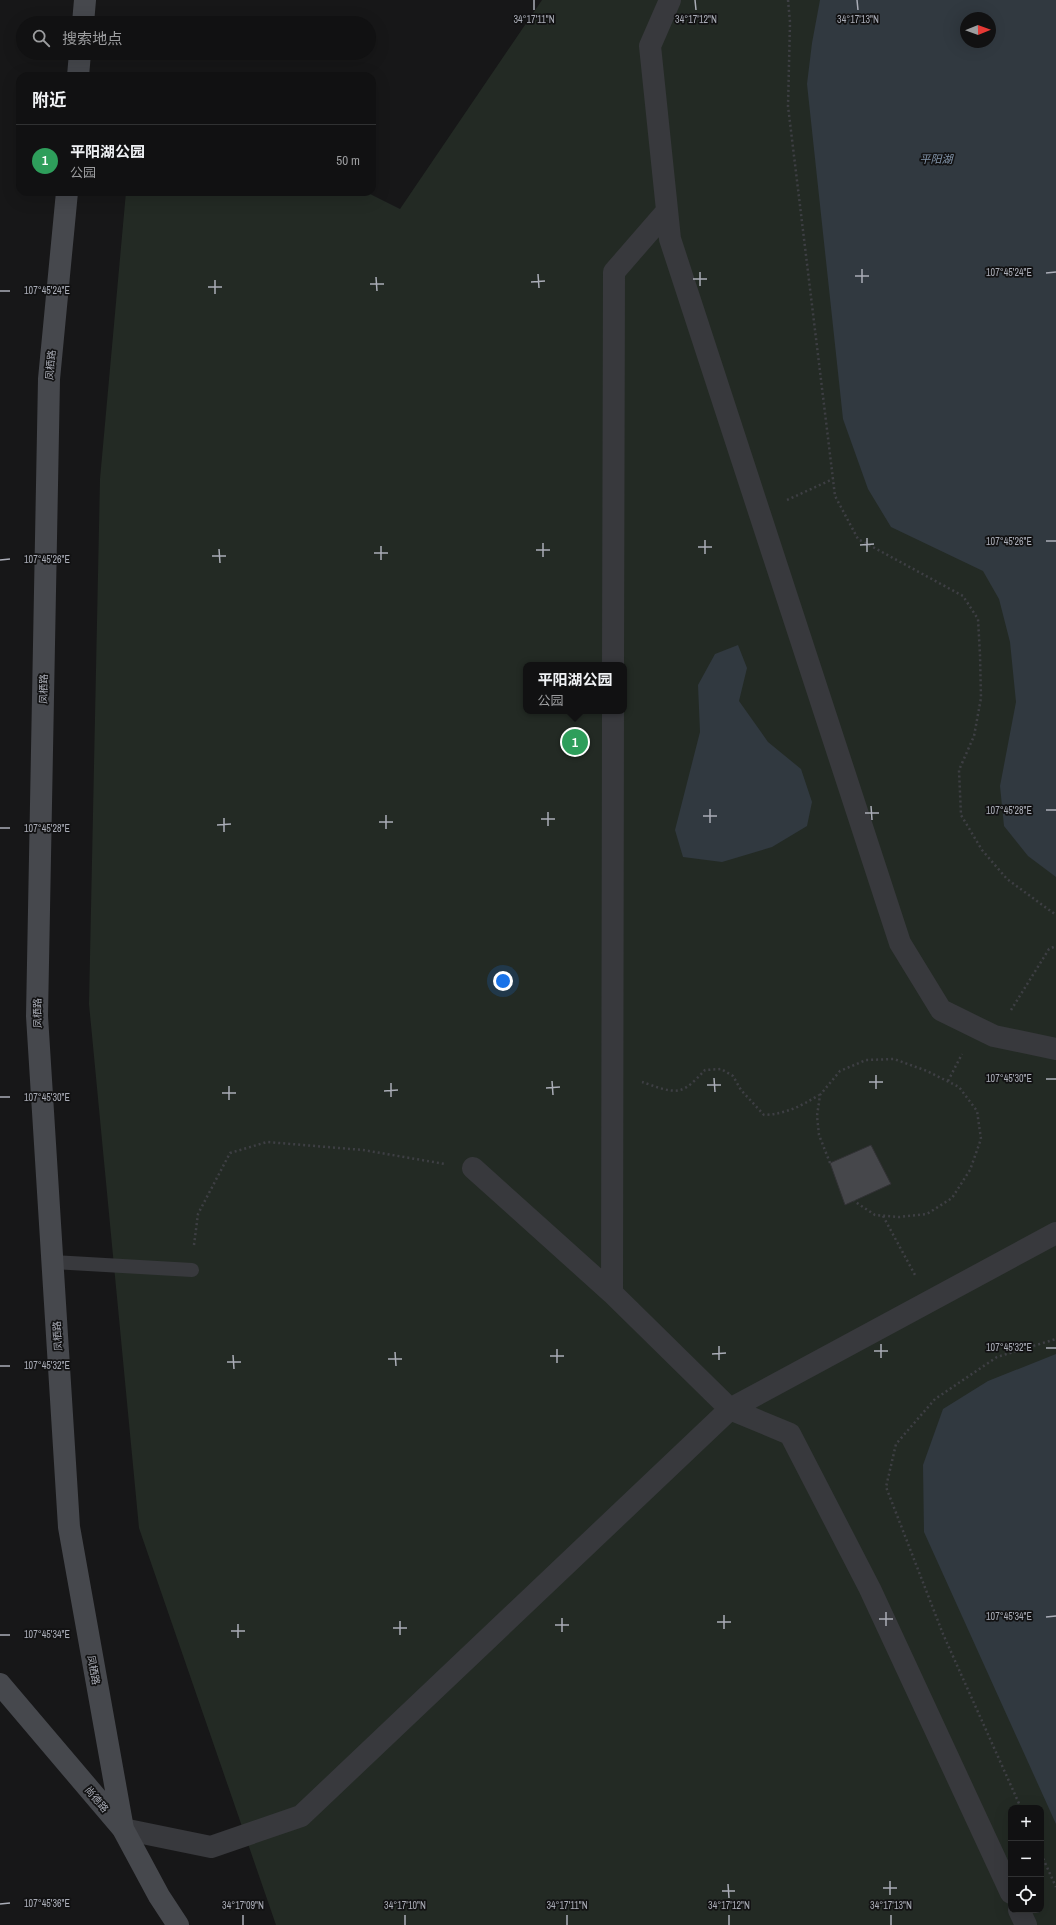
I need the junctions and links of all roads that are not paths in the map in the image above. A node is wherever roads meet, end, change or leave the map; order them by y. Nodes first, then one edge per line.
1 (85, 0) edge
2 (670, 0) edge
3 (84, 16) edge
4 (79, 60) edge
5 (78, 72) edge
6 (67, 196) edge
7 (667, 211) junction
8 (613, 662) edge
9 (612, 714) edge
10 (1056, 1049) edge
11 (473, 1168) road end
12 (1056, 1233) edge
13 (53, 1262) junction
14 (192, 1270) road end
15 (612, 1293) junction
16 (730, 1408) junction
17 (0, 1684) edge
18 (123, 1829) junction
19 (1008, 1887) edge
20 (1020, 1913) edge
21 (178, 1925) edge
22 (1026, 1925) edge

1 - 3 street
2 - 7 street
4 - 5 street
6 - 13 street, 凤栖路
7 - 8 street
7 - 10 street
9 - 15 street
11 - 15 street
12 - 16 street
13 - 14 lane
13 - 18 street, 凤栖路
15 - 16 street
16 - 18 street
16 - 19 street
17 - 18 street, 尚德路
18 - 21 street, 尚德路
20 - 22 street

